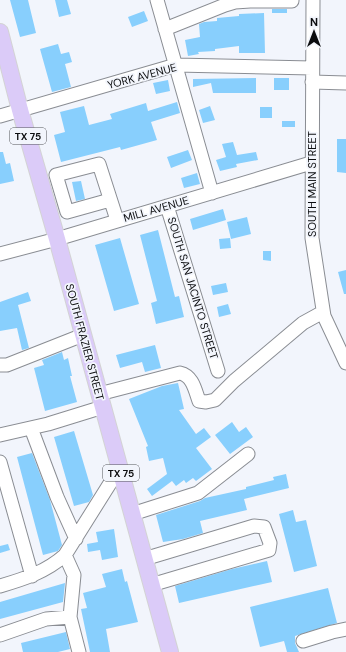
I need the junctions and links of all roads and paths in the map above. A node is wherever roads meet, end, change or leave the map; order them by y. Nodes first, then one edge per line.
1 (157, 0) edge
2 (292, 0) edge
3 (313, 0) edge
4 (165, 29) junction
5 (0, 32) edge
6 (176, 66) junction
7 (312, 68) junction
8 (312, 82) junction
9 (346, 83) edge
10 (20, 110) junction
11 (0, 116) edge
12 (311, 163) junction
13 (56, 175) junction
14 (40, 179) junction
15 (212, 193) junction
16 (110, 200) junction
17 (167, 206) junction
18 (117, 220) junction
19 (57, 239) junction
20 (0, 254) edge
21 (323, 312) junction
22 (83, 336) junction
23 (346, 363) edge
24 (0, 365) edge
25 (218, 371) dead end
26 (101, 400) junction
27 (31, 428) junction
28 (0, 435) edge
29 (248, 454) dead end
30 (0, 462) edge
31 (119, 469) junction
32 (132, 514) junction
33 (74, 542) junction
34 (65, 555) junction
35 (144, 559) junction
36 (32, 576) junction
37 (151, 585) junction
38 (0, 586) edge
39 (70, 617) junction
40 (346, 629) edge
41 (0, 635) edge
42 (303, 642) dead end
43 (79, 652) edge
44 (170, 652) edge

1 - 4 street
2 - 4 street
3 - 7 street, SOUTH MAIN STREET
4 - 6 street
5 - 10 main road, SOUTH FRAZIER STREET / TX 75
6 - 7 street, YORK AVENUE
6 - 10 street, YORK AVENUE
6 - 15 street
7 - 8 street, SOUTH MAIN STREET
8 - 9 street
8 - 12 street, SOUTH MAIN STREET
10 - 11 street, YORK AVENUE
10 - 14 main road, SOUTH FRAZIER STREET / TX 75
12 - 15 street, MILL AVENUE
12 - 21 street, SOUTH MAIN STREET
13 - 14 street
13 - 16 street
13 - 16 street
14 - 19 main road, SOUTH FRAZIER STREET / TX 75
15 - 17 street, MILL AVENUE
16 - 18 street
17 - 18 street, MILL AVENUE
17 - 25 street, SOUTH SAN JACINTO STREET
18 - 19 street, MILL AVENUE
19 - 20 street, MILL AVENUE
19 - 22 main road, SOUTH FRAZIER STREET / TX 75
21 - 23 street, SOUTH MAIN STREET
21 - 26 street
22 - 24 street
22 - 26 main road, SOUTH FRAZIER STREET / TX 75
26 - 27 street
26 - 31 main road, SOUTH FRAZIER STREET / TX 75
27 - 28 street
27 - 33 street
29 - 32 street
30 - 36 street
31 - 32 main road, SOUTH FRAZIER STREET / TX 75
31 - 33 street
32 - 35 main road, SOUTH FRAZIER STREET / TX 75
33 - 34 street
34 - 36 street
34 - 39 street
35 - 37 main road, SOUTH FRAZIER STREET / TX 75
35 - 37 street
36 - 38 street
37 - 44 main road, SOUTH FRAZIER STREET / TX 75
39 - 41 street
39 - 43 street
40 - 42 street

